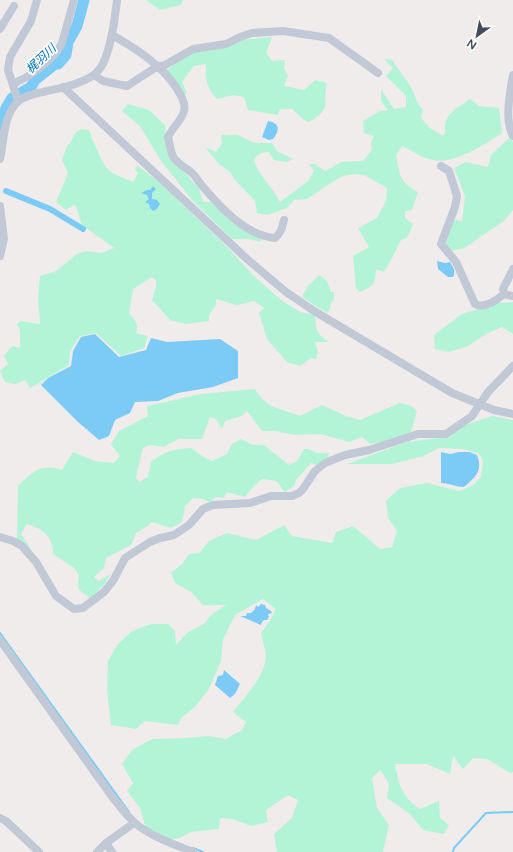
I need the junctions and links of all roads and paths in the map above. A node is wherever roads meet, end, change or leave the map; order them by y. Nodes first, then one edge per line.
1 (37, 0) edge
2 (74, 0) edge
3 (117, 0) edge
4 (14, 6) dead end
5 (0, 29) edge
6 (112, 35) junction
7 (158, 66) junction
8 (4, 70) edge
9 (378, 74) dead end
10 (94, 75) junction
11 (513, 76) edge
12 (13, 85) junction
13 (63, 87) junction
14 (18, 99) junction
15 (513, 136) edge
16 (0, 159) edge
17 (440, 166) dead end
18 (0, 206) edge
19 (284, 220) dead end
20 (0, 256) edge
21 (513, 269) edge
22 (504, 294) junction
23 (513, 296) edge
24 (513, 366) edge
25 (480, 405) junction
26 (513, 414) edge
27 (0, 537) edge
28 (0, 640) edge
29 (0, 818) edge
30 (134, 822) junction
31 (106, 843) junction
32 (39, 852) edge
33 (97, 852) edge
34 (112, 852) edge
35 (193, 852) edge

1 - 8 street
2 - 12 street
3 - 6 street
4 - 5 street
6 - 7 street
6 - 10 street
7 - 9 street
7 - 10 street
7 - 19 street
8 - 12 street
10 - 13 street
11 - 15 street
12 - 14 street
13 - 14 street
13 - 25 street
14 - 16 street
17 - 22 street
18 - 20 street
21 - 22 street
22 - 23 street
24 - 25 street
25 - 26 street
25 - 27 street
28 - 30 street
29 - 32 street
30 - 31 street
30 - 35 street
31 - 33 street
31 - 34 street

